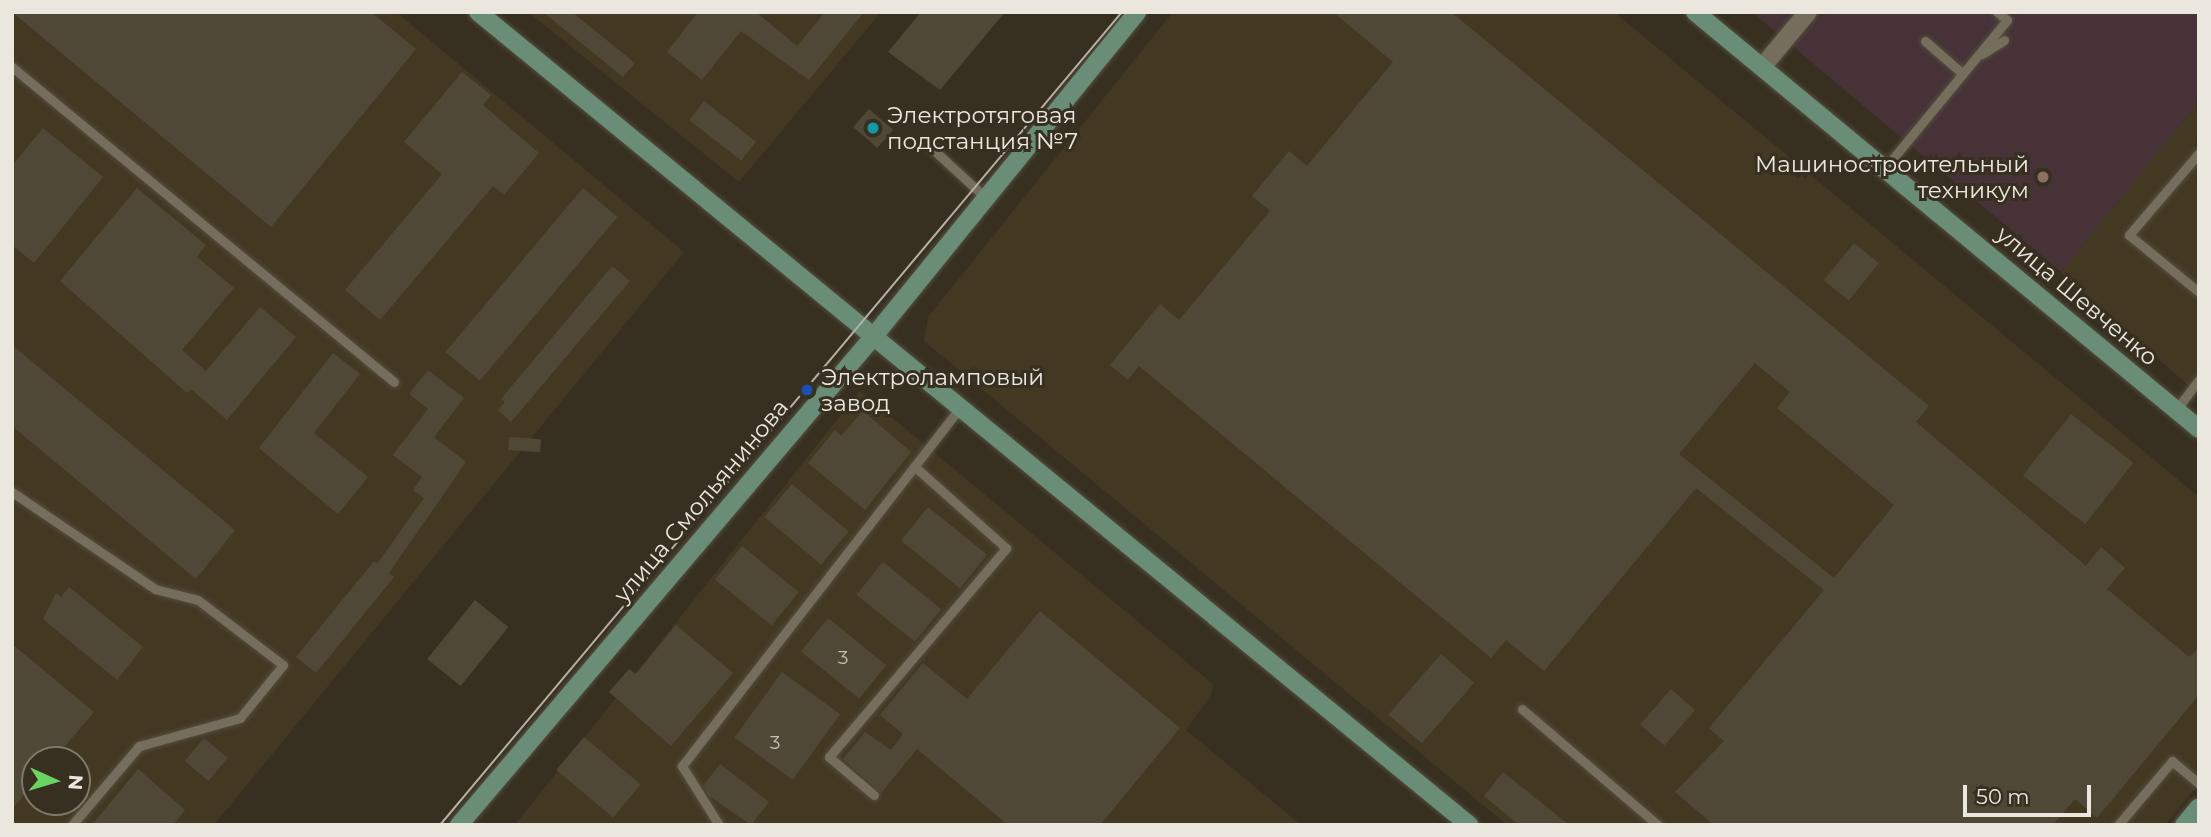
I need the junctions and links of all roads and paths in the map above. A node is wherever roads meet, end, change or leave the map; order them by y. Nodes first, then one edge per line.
1 (478, 12) edge
2 (1695, 12) edge
3 (1808, 12) edge
4 (1997, 12) edge
5 (1131, 14) edge
6 (2004, 40) dead end
7 (1925, 41) dead end
8 (1975, 58) junction
9 (1763, 66) junction
10 (12, 67) edge
11 (1963, 74) junction
12 (925, 142) dead end
13 (2199, 153) edge
14 (1885, 168) junction
15 (986, 198) junction
16 (2199, 292) edge
17 (874, 336) junction
18 (2199, 379) edge
19 (394, 383) dead end
20 (960, 407) junction
21 (2176, 410) junction
22 (2199, 429) edge
23 (914, 466) junction
24 (12, 492) edge
25 (1522, 709) dead end
26 (2199, 784) edge
27 (874, 796) dead end
28 (2199, 807) edge
29 (72, 825) edge
30 (459, 825) edge
31 (719, 825) edge
32 (1469, 825) edge
33 (1658, 825) edge
34 (2118, 825) edge
35 (2184, 825) edge

1 - 17 street
2 - 9 street, улица Шевченко
3 - 9 street
4 - 8 lane
5 - 15 street, улица Смольянинова
6 - 8 lane
7 - 11 lane
8 - 11 lane
9 - 14 street, улица Шевченко
10 - 19 lane
11 - 14 lane
12 - 15 lane
13 - 16 lane
14 - 21 street, улица Шевченко
15 - 17 street, улица Смольянинова
17 - 20 street
17 - 30 street, улица Смольянинова
18 - 21 lane
20 - 23 lane
20 - 32 street
21 - 22 street, улица Шевченко
23 - 27 lane
23 - 31 lane
24 - 29 lane
25 - 33 lane
26 - 34 lane
28 - 35 street

